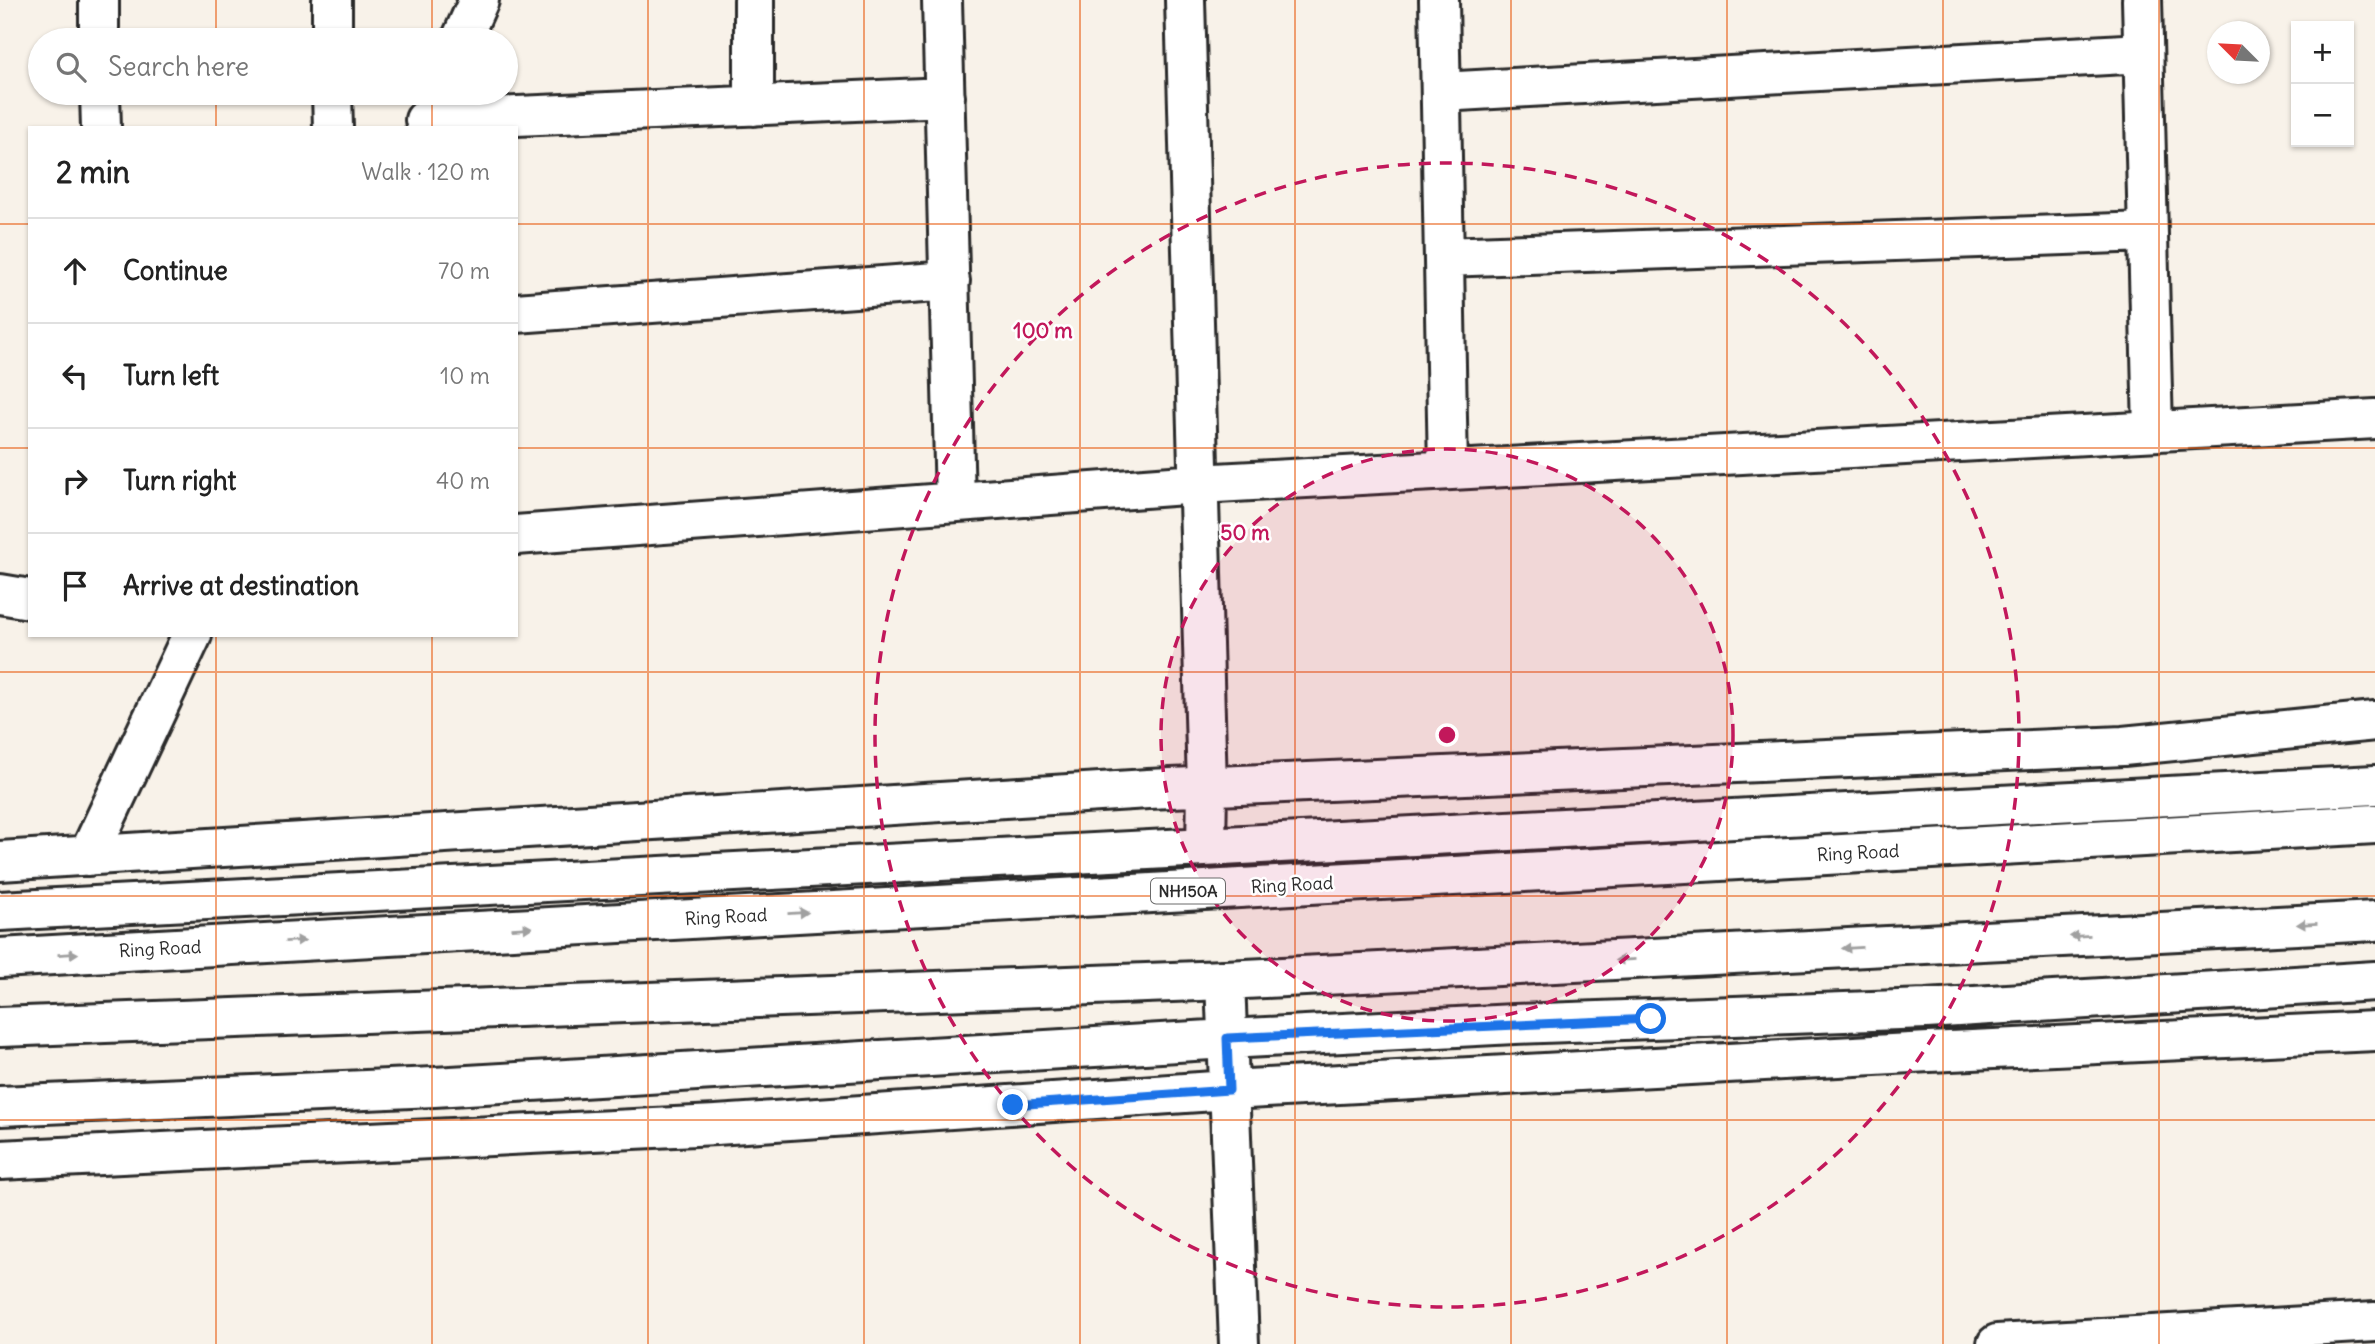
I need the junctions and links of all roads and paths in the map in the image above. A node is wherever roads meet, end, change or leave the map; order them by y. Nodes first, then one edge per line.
1 (99, 0) edge
2 (332, 0) edge
3 (479, 0) edge
4 (754, 0) edge
5 (942, 0) edge
6 (1185, 0) edge
7 (1439, 0) edge
8 (2142, 0) edge
9 (99, 28) edge
10 (332, 28) edge
11 (466, 28) edge
12 (2143, 53) junction
13 (1441, 92) junction
14 (945, 97) junction
15 (100, 105) edge
16 (332, 105) edge
17 (754, 106) junction
18 (428, 114) edge
19 (101, 126) edge
20 (332, 126) edge
21 (2147, 232) junction
22 (1444, 257) junction
23 (950, 281) junction
24 (518, 313) edge
25 (2375, 419) edge
26 (2153, 431) junction
27 (1448, 470) junction
28 (1198, 484) junction
29 (955, 502) junction
30 (518, 536) edge
31 (0, 594) edge
32 (28, 599) edge
33 (191, 637) edge
34 (2375, 721) edge
35 (2375, 785) edge
36 (1207, 787) junction
37 (2375, 824) edge
38 (1206, 846) junction
39 (88, 856) junction
40 (0, 861) edge
41 (0, 911) edge
42 (2375, 921) edge
43 (0, 958) edge
44 (1225, 980) junction
45 (2375, 981) edge
46 (0, 1027) edge
47 (2375, 1031) edge
48 (1227, 1038) junction
49 (1229, 1090) junction
50 (0, 1106) edge
51 (0, 1160) edge
52 (2375, 1322) edge
53 (1239, 1344) edge
54 (1997, 1344) edge

1 - 9 main road
2 - 10 main road
3 - 11 main road
4 - 17 main road
5 - 14 main road
6 - 28 main road
7 - 13 main road
8 - 12 main road
12 - 13 main road
12 - 21 main road
13 - 22 main road
14 - 17 main road
14 - 23 main road
15 - 19 main road
16 - 20 main road
17 - 18 main road
21 - 22 main road
21 - 26 main road
22 - 27 main road
23 - 24 main road
23 - 29 main road
25 - 26 main road
26 - 27 main road
27 - 28 main road
28 - 29 main road
28 - 36 main road
29 - 30 main road
31 - 32 main road
33 - 39 main road
34 - 36 main road
35 - 38 main road
36 - 38 main road
36 - 39 main road
43 -> 37 main road, Ring Road / NH150A
38 - 41 main road
39 - 40 main road
42 -> 44 main road
44 - 46 main road
44 - 48 main road
45 - 48 main road
47 - 49 main road
48 - 49 main road
48 - 50 main road
49 - 51 main road
49 - 53 main road
52 - 54 main road

